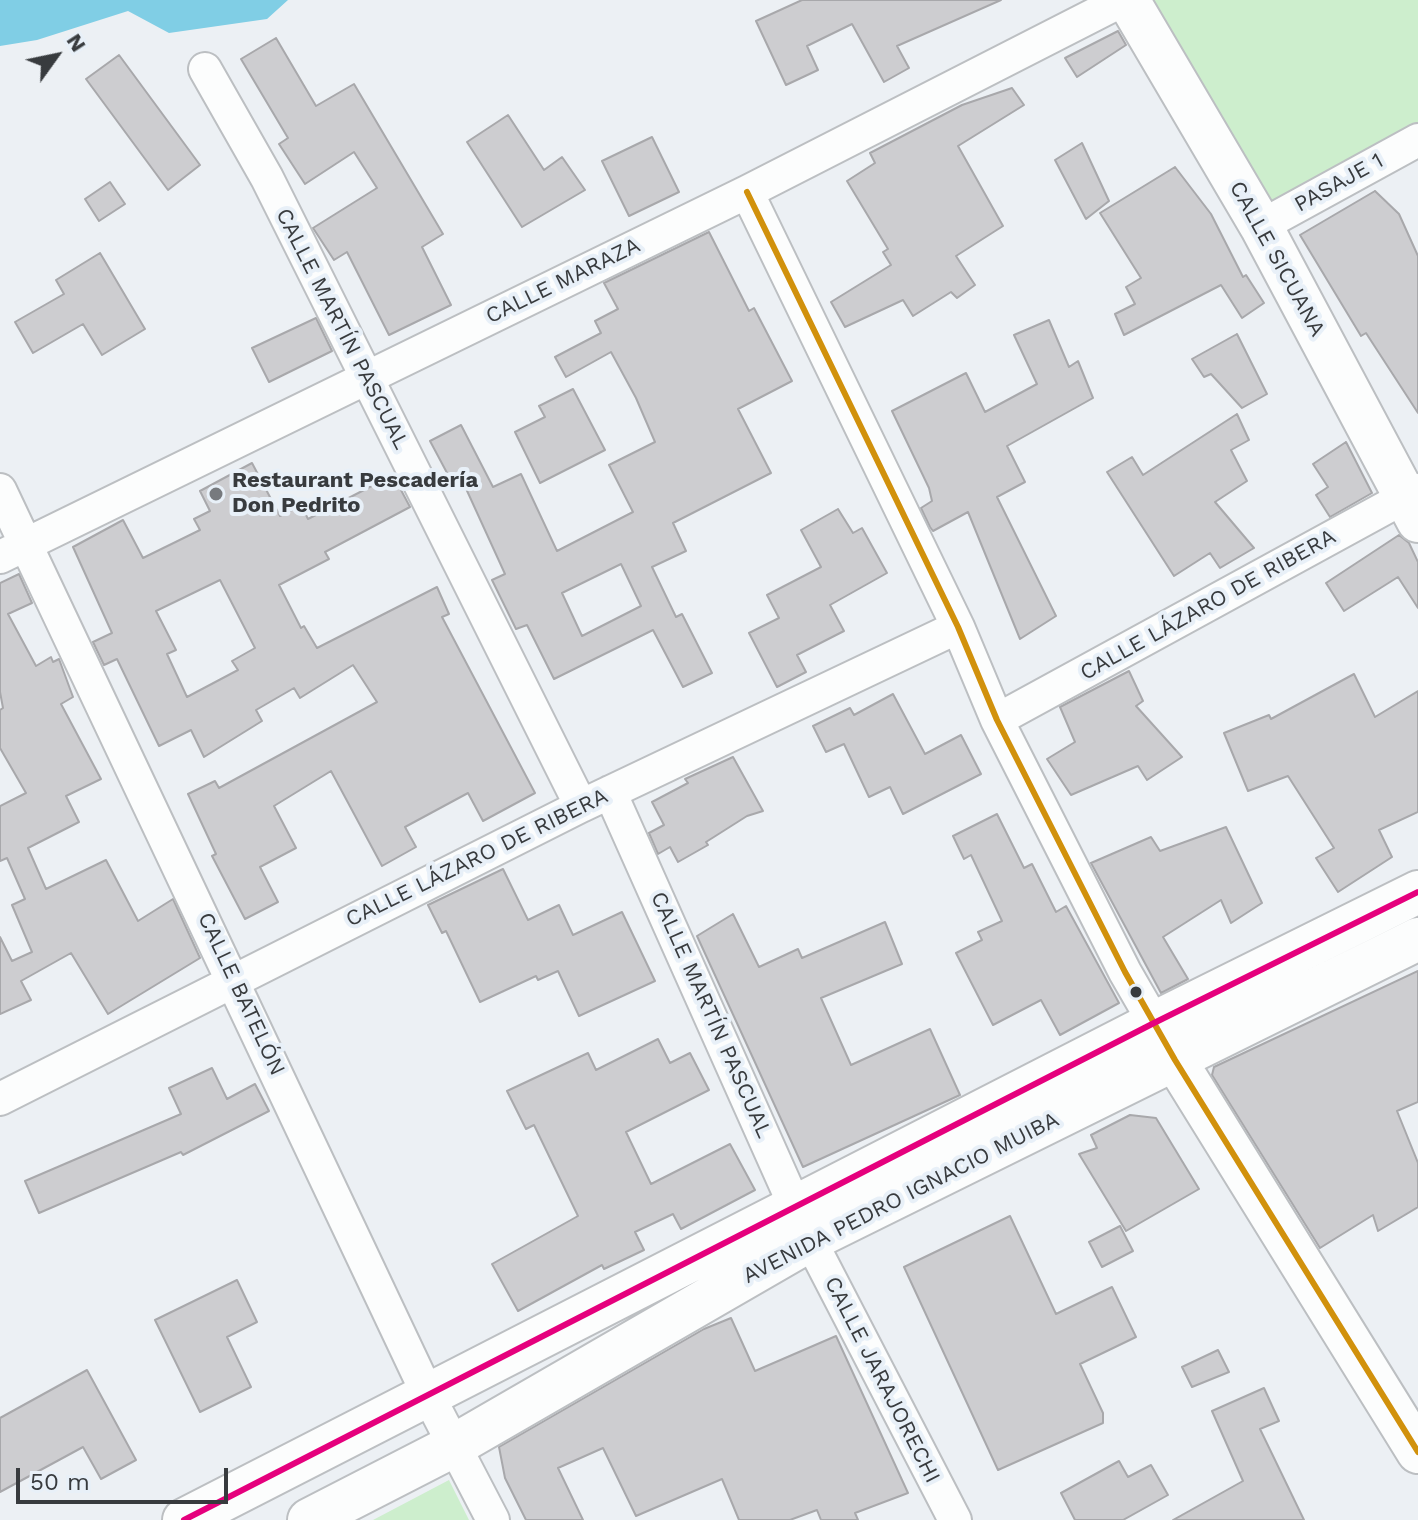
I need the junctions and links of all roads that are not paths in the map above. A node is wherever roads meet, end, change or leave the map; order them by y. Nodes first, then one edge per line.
1 (1126, 0) edge
2 (205, 69) dead end
3 (1418, 140) edge
4 (747, 192) junction
5 (1261, 226) junction
6 (366, 377) junction
7 (0, 490) edge
8 (1414, 503) edge
9 (14, 550) edge
10 (958, 627) junction
11 (997, 720) junction
12 (610, 792) junction
13 (581, 806) junction
14 (1418, 892) edge
15 (1418, 939) edge
16 (233, 978) junction
17 (1154, 1023) junction
18 (1175, 1060) junction
19 (0, 1099) edge
20 (803, 1223) junction
21 (429, 1397) junction
22 (455, 1445) junction
23 (1418, 1452) edge
24 (184, 1520) edge
25 (309, 1520) edge
26 (493, 1520) edge
27 (955, 1520) edge

1 - 4 street, CALLE MARAZA
1 - 5 main road, CALLE SICUANA
2 - 6 street, CALLE MARTÍN PASCUAL
3 - 5 street, PASAJE 1
4 - 6 street, CALLE MARAZA
4 - 10 street
5 - 8 main road, CALLE SICUANA
6 - 9 street, CALLE MARAZA
6 - 13 street, CALLE MARTÍN PASCUAL
7 - 9 street, CALLE BATELÓN
8 - 11 street, CALLE LÁZARO DE RIBERA
9 - 16 street, CALLE BATELÓN
10 - 11 street
10 - 12 street, CALLE LÁZARO DE RIBERA
11 - 17 street
12 - 13 street, CALLE LÁZARO DE RIBERA
12 - 20 street, CALLE MARTÍN PASCUAL
13 - 16 street, CALLE LÁZARO DE RIBERA
14 - 17 main road, AVENIDA PEDRO IGNACIO MUIBA
15 - 18 main road, AVENIDA PEDRO IGNACIO MUIBA
16 - 19 street, CALLE LÁZARO DE RIBERA
16 - 21 street, CALLE BATELÓN
17 - 18 street
17 - 20 main road, AVENIDA PEDRO IGNACIO MUIBA
18 - 20 main road, AVENIDA PEDRO IGNACIO MUIBA
18 - 23 main road
20 - 21 main road, AVENIDA PEDRO IGNACIO MUIBA
20 - 22 main road, AVENIDA PEDRO IGNACIO MUIBA
20 - 27 street, CALLE JARAJORECHI
21 - 22 street, CALLE BATELÓN
21 - 24 main road, AVENIDA PEDRO IGNACIO MUIBA
22 - 25 main road, AVENIDA PEDRO IGNACIO MUIBA
22 - 26 street, CALLE BATELÓN

